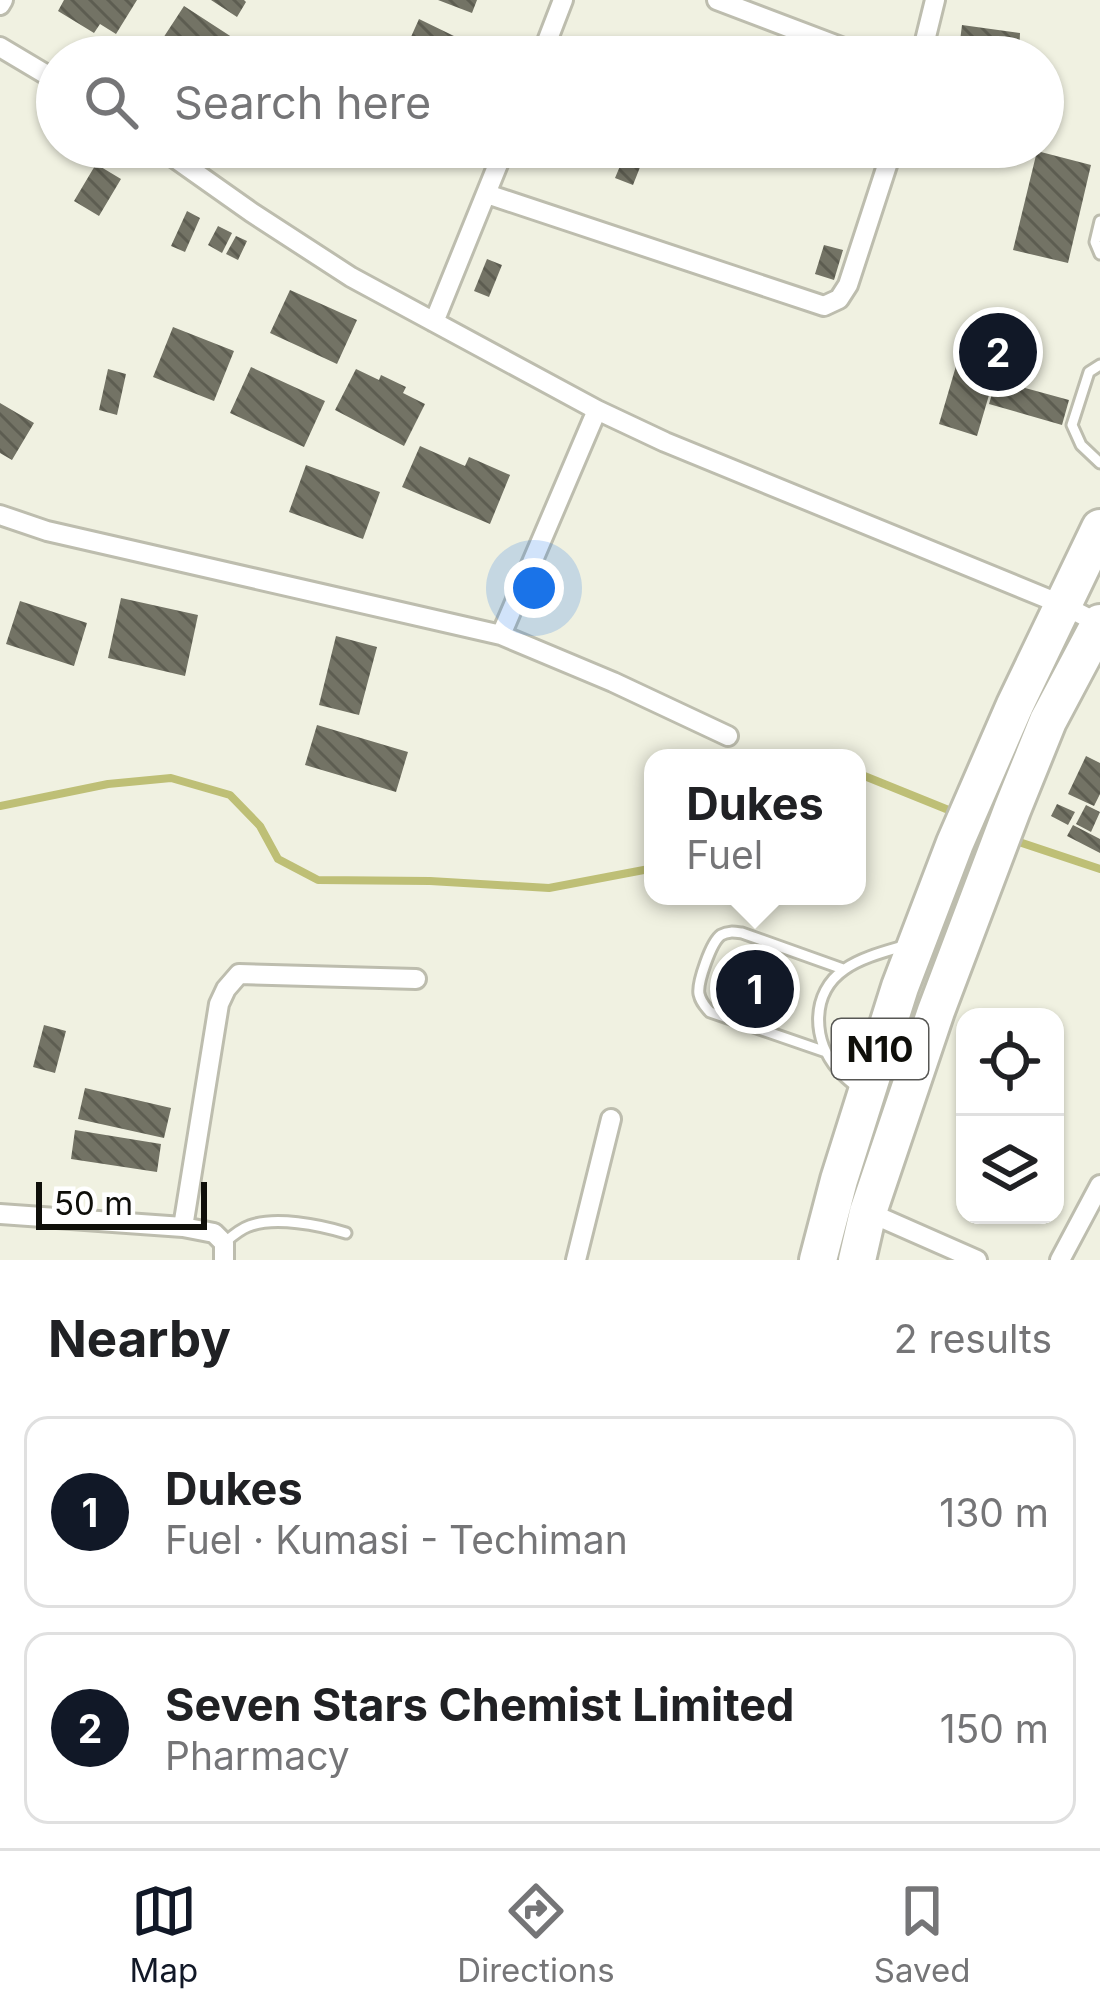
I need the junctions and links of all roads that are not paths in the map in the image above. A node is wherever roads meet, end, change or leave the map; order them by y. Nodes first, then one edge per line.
1 (563, 0) edge
2 (717, 0) edge
3 (935, 0) edge
4 (549, 36) edge
5 (812, 36) edge
6 (926, 36) edge
7 (0, 47) edge
8 (36, 68) edge
9 (189, 168) edge
10 (497, 168) edge
11 (886, 168) edge
12 (487, 194) junction
13 (1100, 221) edge
14 (1100, 254) edge
15 (434, 322) junction
16 (1100, 365) edge
17 (597, 410) junction
18 (1100, 463) edge
19 (0, 515) edge
20 (1100, 528) edge
21 (1063, 605) junction
22 (1100, 623) edge
23 (501, 635) junction
24 (728, 736) dead end
25 (918, 941) junction
26 (843, 970) junction
27 (416, 980) dead end
28 (826, 1052) junction
29 (865, 1094) junction
30 (611, 1119) dead end
31 (1100, 1185) edge
32 (868, 1212) junction
33 (0, 1214) edge
34 (183, 1228) junction
35 (346, 1233) dead end
36 (224, 1251) edge
37 (576, 1260) edge
38 (818, 1260) edge
39 (857, 1260) edge
40 (977, 1260) edge
41 (1060, 1260) edge

1 - 4 street
2 - 5 street
3 - 6 street
7 - 8 street
9 - 15 street
10 - 12 street
11 - 12 street
12 - 15 street
13 - 14 lane
15 - 17 street
16 - 18 lane
17 - 21 street
17 - 23 street
19 - 23 street
20 - 21 highway, N10
21 - 22 street
21 - 25 highway, N10
22 - 32 highway, N10
23 - 24 street
25 - 26 lane
25 - 29 highway, N10
26 - 28 lane
26 - 28 lane
27 - 34 street
28 - 29 lane
29 - 38 highway, N10
30 - 37 street
31 - 41 street
32 - 39 highway, N10
32 - 40 street
33 - 34 street
34 - 36 street
35 - 36 lane

